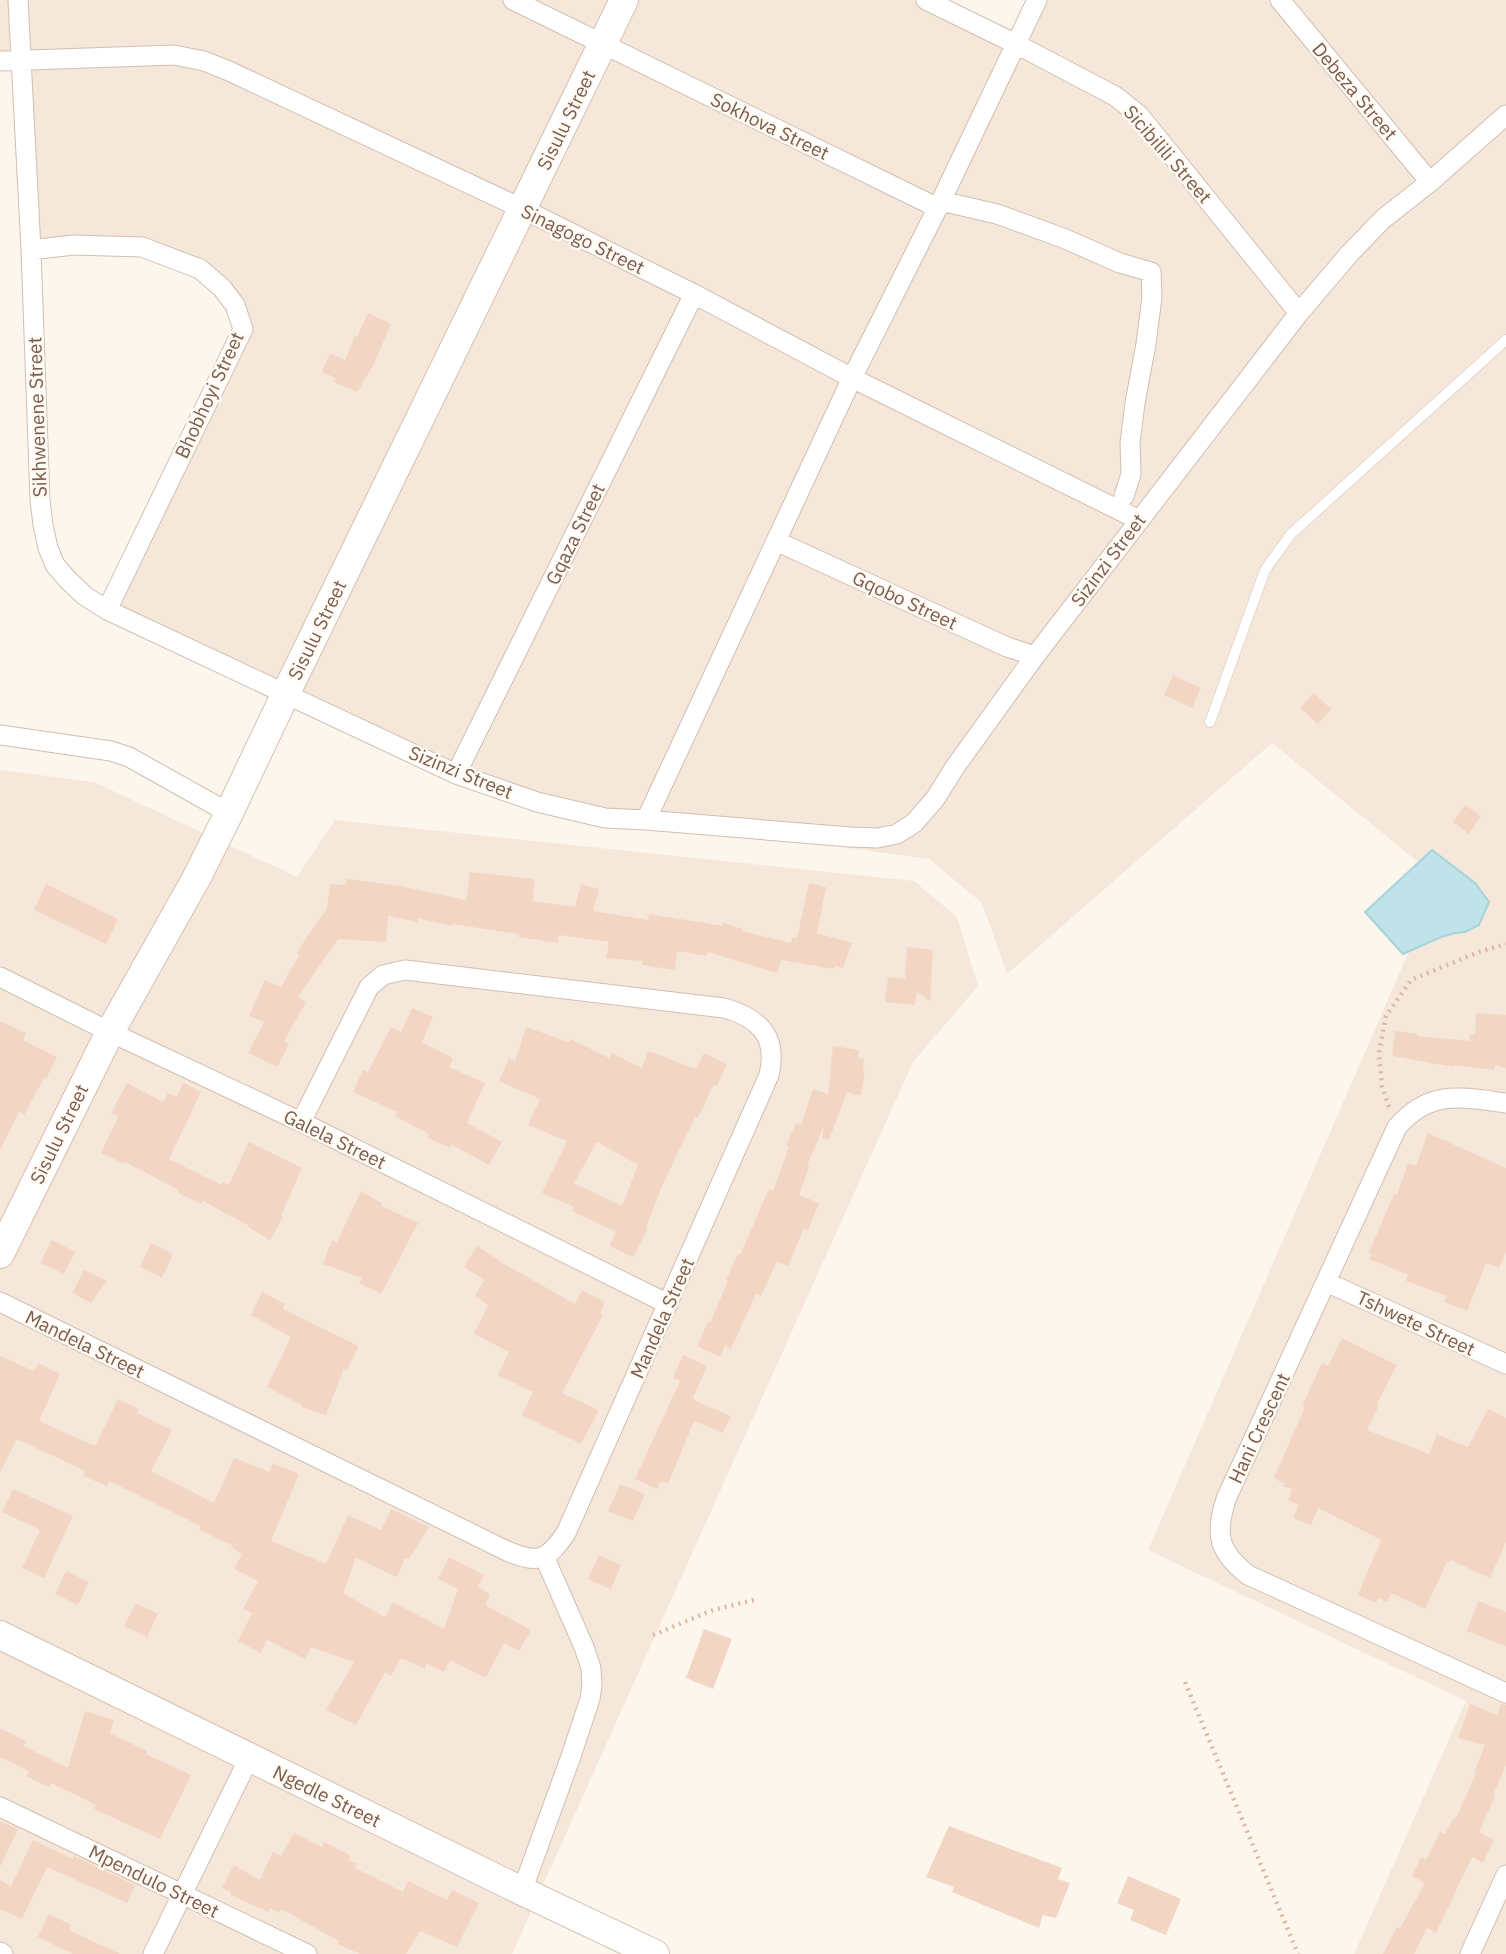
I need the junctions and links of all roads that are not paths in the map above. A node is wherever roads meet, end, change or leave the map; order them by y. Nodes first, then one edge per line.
1 (18, 0) edge
2 (513, 0) edge
3 (624, 0) edge
4 (926, 0) edge
5 (1037, 0) edge
6 (1280, 0) edge
7 (603, 43) junction
8 (1016, 44) junction
9 (0, 61) edge
10 (20, 61) junction
11 (1506, 115) edge
12 (1430, 182) junction
13 (939, 205) junction
14 (523, 209) junction
15 (31, 250) junction
16 (694, 294) junction
17 (1300, 313) junction
18 (1506, 340) edge
19 (852, 378) junction
20 (1124, 496) dead end
21 (1139, 520) junction
22 (776, 541) junction
23 (107, 610) junction
24 (1035, 656) junction
25 (286, 692) junction
26 (1210, 722) dead end
27 (0, 735) edge
28 (456, 774) junction
29 (229, 813) junction
30 (646, 820) junction
31 (0, 976) edge
32 (110, 1032) junction
33 (1506, 1103) edge
34 (301, 1122) junction
35 (0, 1254) edge
36 (1326, 1282) junction
37 (0, 1302) edge
38 (668, 1304) junction
39 (1506, 1364) edge
40 (544, 1556) junction
41 (0, 1635) edge
42 (1506, 1693) edge
43 (249, 1758) junction
44 (0, 1807) edge
45 (1506, 1875) edge
46 (522, 1891) junction
47 (182, 1894) junction
48 (153, 1954) edge
49 (307, 1954) edge
50 (655, 1954) edge
51 (1471, 1954) edge

1 - 10 street, Sikhwenene Street
2 - 7 street, Sokhova Street
3 - 7 street, Sisulu Street
4 - 8 street, Sicibilili Street
5 - 8 street
6 - 12 street, Debeza Street
7 - 13 street, Sokhova Street
7 - 14 street, Sisulu Street
8 - 13 street
8 - 17 street, Sicibilili Street
9 - 10 street, Sinagogo Street
10 - 14 street, Sinagogo Street
10 - 15 street, Sikhwenene Street
11 - 12 street, Sizinzi Street
12 - 17 street, Sizinzi Street
13 - 19 street
13 - 20 street, Sokhova Street
14 - 16 street, Sinagogo Street
14 - 25 street, Sisulu Street
15 - 23 street, Sikhwenene Street
15 - 23 street, Bhobhoyi Street
16 - 19 street, Sinagogo Street
16 - 28 street, Gqaza Street
17 - 21 street, Sizinzi Street
18 - 26 lane
19 - 21 street, Sinagogo Street
19 - 22 street
21 - 24 street, Sizinzi Street
22 - 24 street, Gqobo Street
22 - 30 street
23 - 25 street, Sikhwenene Street
24 - 30 street, Sizinzi Street
25 - 28 street, Sizinzi Street
25 - 29 street, Sisulu Street
27 - 29 street
28 - 30 street, Sizinzi Street
29 - 32 street, Sisulu Street
31 - 32 street, Galela Street
32 - 34 street, Galela Street
32 - 35 street, Sisulu Street
33 - 36 street, Hani Crescent
34 - 38 street, Galela Street
34 - 38 street, Mandela Street
36 - 39 street, Tshwete Street
36 - 42 street, Hani Crescent
37 - 40 street, Mandela Street
38 - 40 street, Mandela Street
40 - 46 street
41 - 43 street, Ngedle Street
43 - 46 street, Ngedle Street
43 - 47 street
44 - 47 street, Mpendulo Street
45 - 51 street
46 - 50 street, Ngedle Street
47 - 48 street
47 - 49 street, Mpendulo Street

